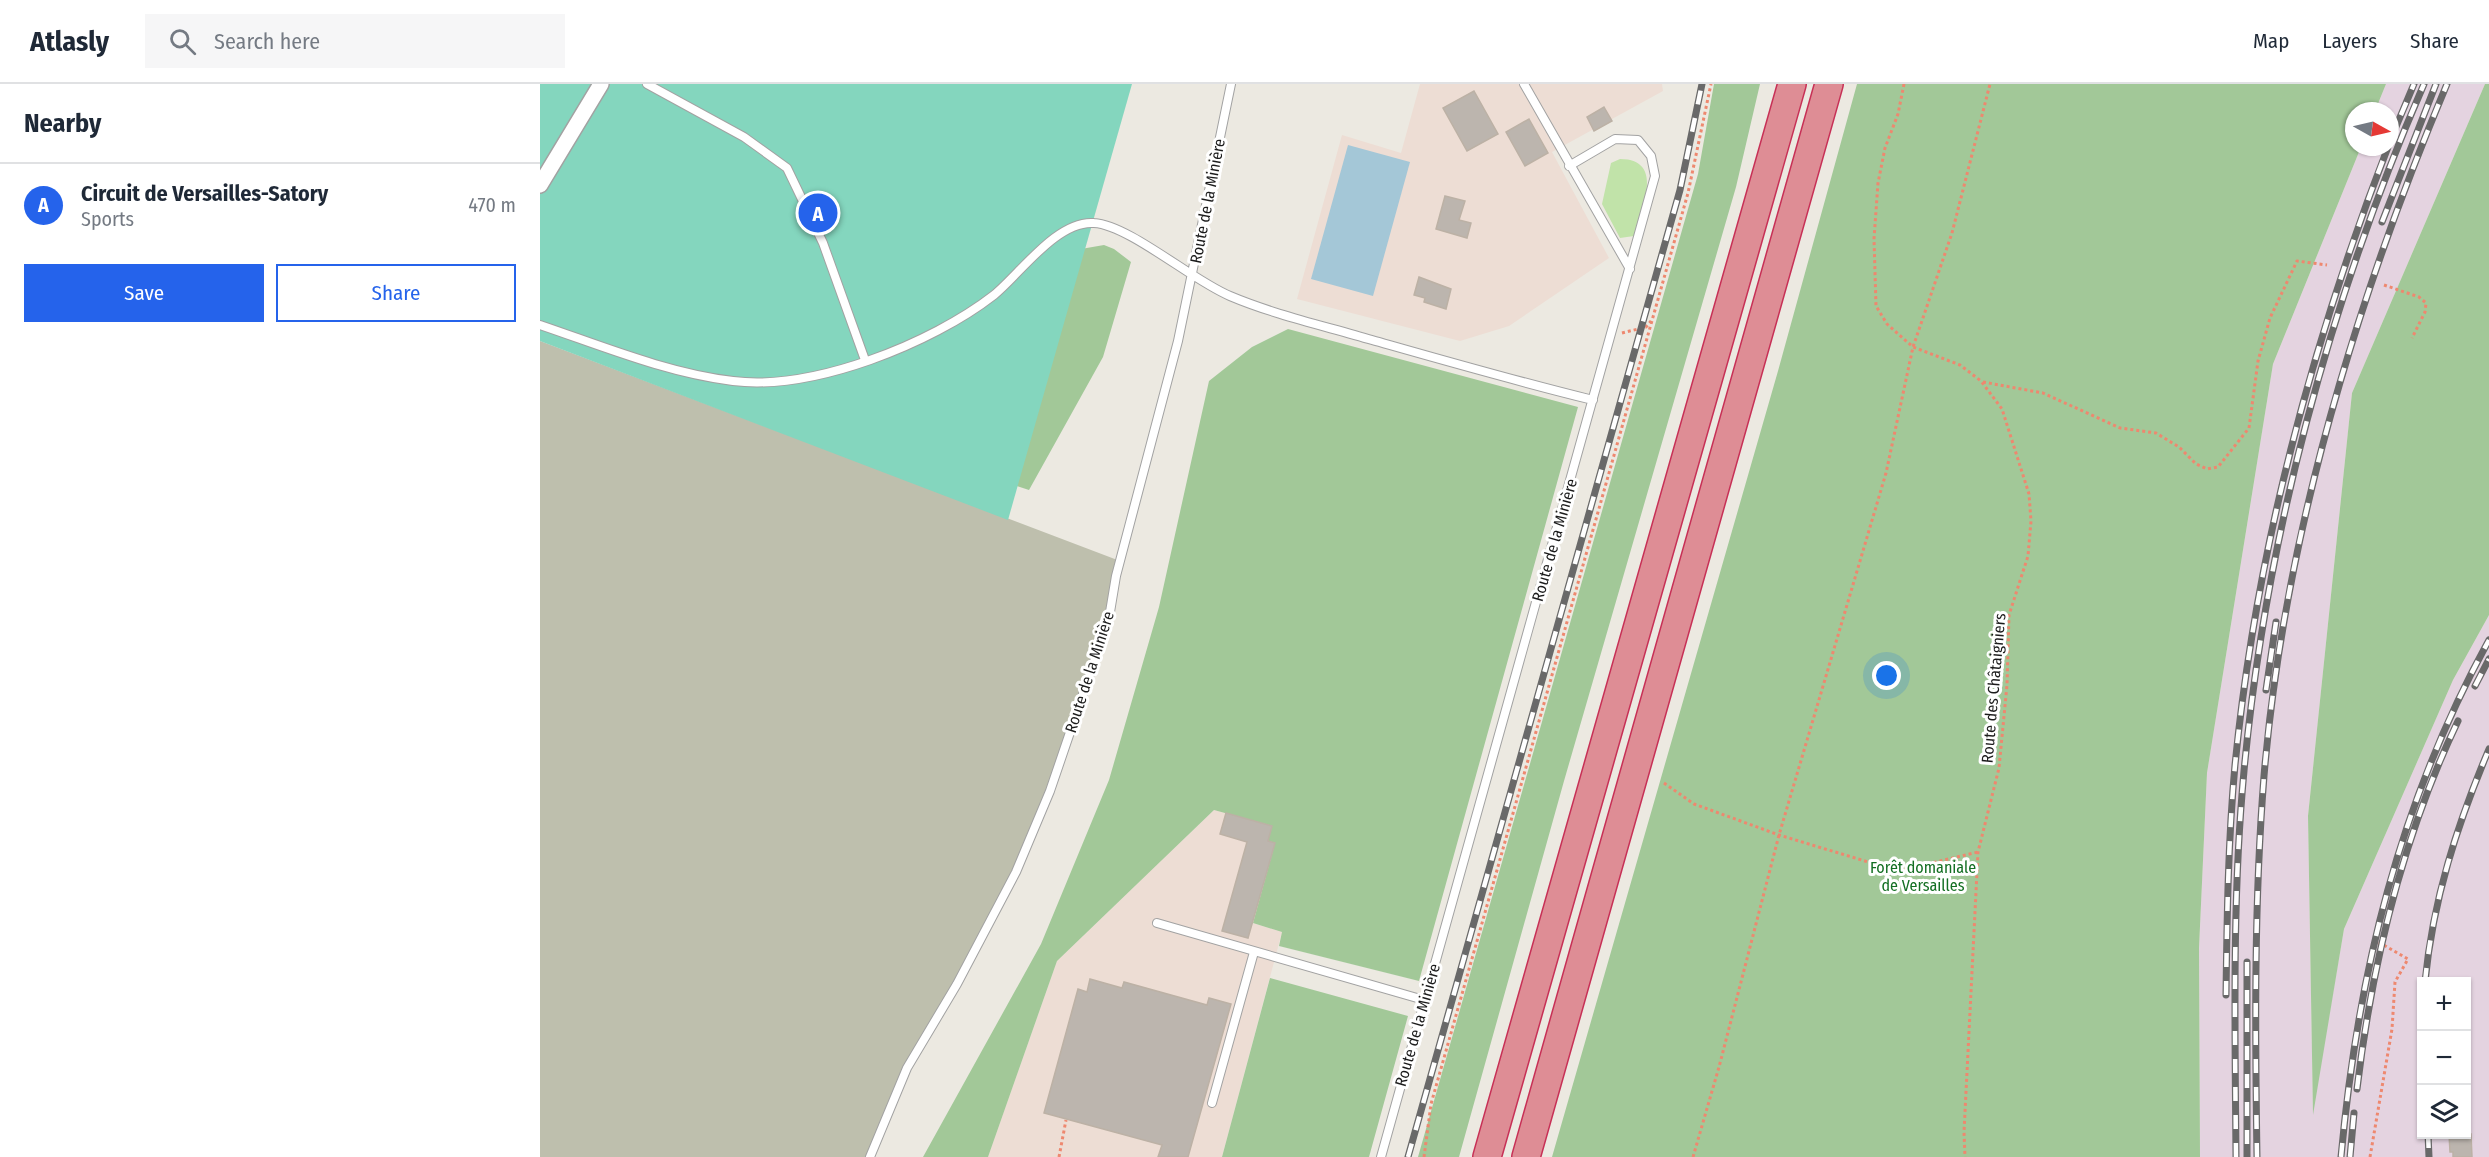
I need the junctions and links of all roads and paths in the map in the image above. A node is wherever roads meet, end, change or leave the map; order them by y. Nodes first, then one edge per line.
1 (601, 84) edge
2 (647, 84) edge
3 (1231, 84) edge
4 (1524, 84) edge
5 (1711, 84) edge
6 (1792, 84) edge
7 (1829, 84) edge
8 (1904, 84) edge
9 (1990, 84) edge
10 (1569, 166) junction
11 (540, 185) edge
12 (2327, 265) dead end
13 (1630, 269) junction
14 (1192, 275) junction
15 (2384, 285) dead end
16 (1652, 320) junction
17 (540, 325) edge
18 (1612, 333) junction
19 (2412, 338) dead end
20 (1913, 346) junction
21 (865, 360) junction
22 (1982, 381) junction
23 (1593, 400) junction
24 (1664, 783) dead end
25 (1779, 835) junction
26 (1978, 852) junction
27 (1156, 923) dead end
28 (2373, 942) dead end
29 (1254, 952) junction
30 (1424, 1000) junction
31 (1212, 1103) dead end
32 (1066, 1120) dead end
33 (870, 1157) edge
34 (1059, 1157) edge
35 (1381, 1157) edge
36 (1424, 1157) edge
37 (1487, 1157) edge
38 (1526, 1157) edge
39 (1693, 1157) edge
40 (1965, 1157) edge
41 (2370, 1157) edge

1 - 11 street
2 - 21 lane
3 - 14 lane, Route de la Minière
4 - 10 lane
5 - 16 path
6 - 37 highway
7 - 38 highway
8 - 20 path, Route des Châtaigniers
9 - 20 path
10 - 13 lane
10 - 13 lane, Route de la Minière
12 - 22 path
13 - 18 lane, Route de la Minière
14 - 21 lane
14 - 23 lane
14 - 33 lane, Route de la Minière
15 - 19 path
16 - 18 path
16 - 36 path
17 - 21 lane
18 - 23 lane, Route de la Minière
20 - 22 path, Route des Châtaigniers
20 - 25 path
22 - 26 path, Route des Châtaigniers
23 - 30 lane, Route de la Minière
24 - 25 path
25 - 26 path
25 - 39 path
26 - 40 path, Route des Châtaigniers
27 - 29 lane
28 - 41 path
29 - 30 lane
29 - 31 lane
30 - 35 lane, Route de la Minière
32 - 34 path

